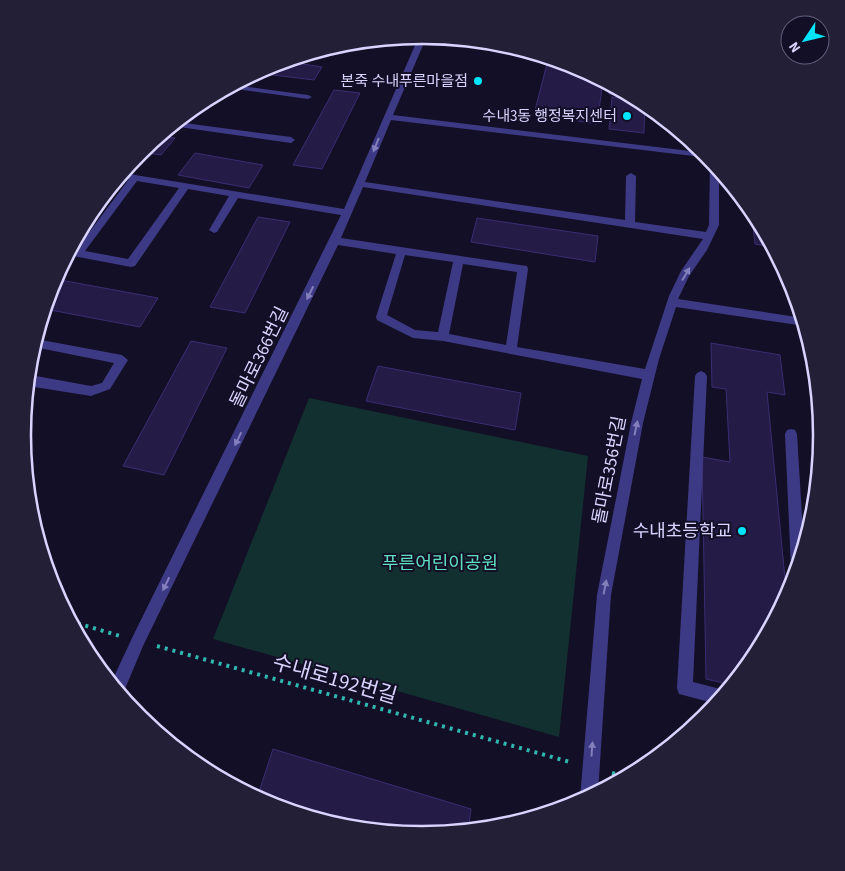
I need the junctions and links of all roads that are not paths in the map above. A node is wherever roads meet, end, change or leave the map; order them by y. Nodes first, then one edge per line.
1 (420, 44) edge
2 (243, 89) edge
3 (308, 97) dead end
4 (388, 117) junction
5 (184, 125) edge
6 (291, 140) dead end
7 (694, 154) edge
8 (714, 175) edge
9 (130, 176) edge
10 (632, 176) dead end
11 (135, 177) junction
12 (360, 184) junction
13 (185, 186) junction
14 (235, 194) junction
15 (346, 214) junction
16 (630, 223) junction
17 (214, 230) dead end
18 (708, 236) junction
19 (83, 242) edge
20 (335, 242) junction
21 (402, 250) junction
22 (77, 253) edge
23 (459, 259) junction
24 (672, 302) junction
25 (796, 321) edge
26 (443, 337) junction
27 (42, 345) edge
28 (511, 350) junction
29 (649, 375) junction
30 (701, 376) dead end
31 (35, 381) edge
32 (790, 434) dead end
33 (797, 548) edge
34 (119, 683) edge
35 (715, 695) edge
36 (590, 789) edge

1 - 4 street, 돌마로366번길
2 - 3 street
4 - 7 street
4 -> 12 street, 돌마로366번길
5 - 6 street
8 - 18 street, 돌마로356번길
9 - 11 street
10 - 16 street
11 - 13 street
11 - 19 street
12 - 15 street, 돌마로366번길
12 - 16 street
13 - 14 street
13 - 22 street
14 - 15 street
14 - 17 street
15 - 20 street, 돌마로366번길
16 - 18 street
24 -> 18 street, 돌마로356번길
20 - 21 street
20 -> 34 street, 돌마로366번길
21 - 23 street
21 - 26 street
23 - 26 street
23 - 28 street
24 - 25 street
24 - 29 street, 돌마로356번길
26 - 28 street
27 - 31 street
28 - 29 street
36 -> 29 street, 돌마로356번길
30 - 35 street
32 - 33 street

